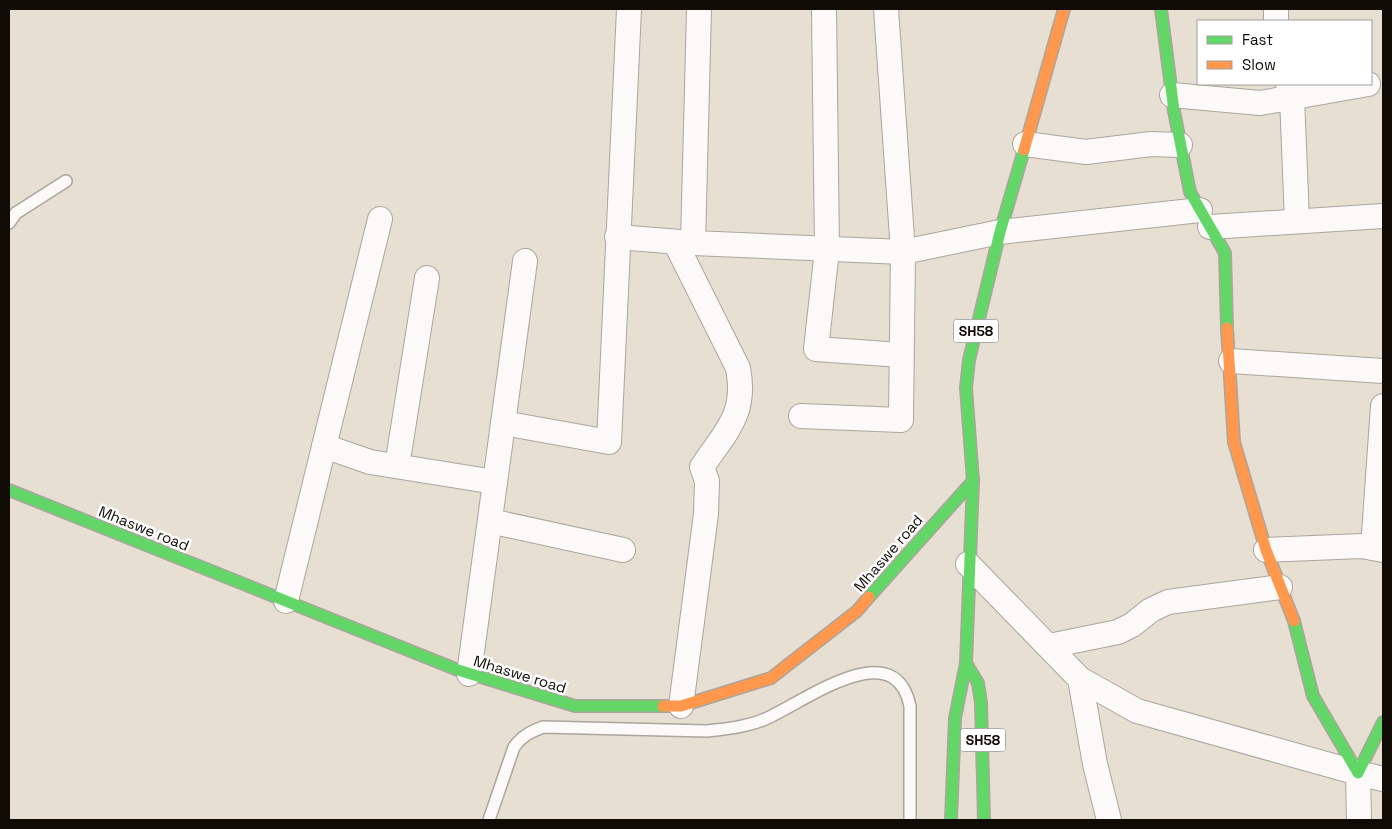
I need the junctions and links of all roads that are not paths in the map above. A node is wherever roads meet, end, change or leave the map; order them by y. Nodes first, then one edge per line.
1 (629, 9) edge
2 (699, 9) edge
3 (824, 9) edge
4 (886, 9) edge
5 (1064, 9) edge
6 (1160, 9) edge
7 (1372, 84) edge
8 (1359, 85) edge
9 (1290, 91) edge
10 (1383, 92) edge
11 (1172, 95) junction
12 (1025, 144) junction
13 (1180, 145) junction
14 (66, 182) dead end
15 (1383, 216) edge
16 (1205, 218) junction
17 (380, 219) dead end
18 (1297, 221) junction
19 (9, 222) edge
20 (1000, 232) junction
21 (617, 237) junction
22 (684, 242) junction
23 (827, 250) junction
24 (903, 252) junction
25 (524, 261) dead end
26 (427, 278) dead end
27 (900, 355) junction
28 (1231, 361) junction
29 (1383, 371) edge
30 (1383, 406) edge
31 (801, 416) dead end
32 (503, 423) junction
33 (324, 446) junction
34 (397, 466) junction
35 (972, 481) junction
36 (495, 482) junction
37 (9, 490) edge
38 (490, 521) junction
39 (1378, 549) edge
40 (622, 550) dead end
41 (1266, 550) junction
42 (968, 564) junction
43 (1280, 587) junction
44 (286, 601) junction
45 (1050, 646) junction
46 (966, 663) junction
47 (469, 674) junction
48 (1080, 679) junction
49 (681, 706) junction
50 (1383, 722) edge
51 (1358, 773) junction
52 (1383, 779) edge
53 (489, 820) edge
54 (910, 820) edge
55 (951, 820) edge
56 (984, 820) edge
57 (1108, 820) edge
58 (1359, 820) edge

1 - 21 street
2 - 22 street
3 - 23 street
4 - 24 street
5 - 12 street, SH58 / SH58
6 - 11 street
7 - 10 street
8 - 9 street
9 - 11 street
9 - 18 street
11 - 13 street
12 - 13 street
12 - 20 street, SH58 / SH58
13 - 16 street
14 - 19 lane
15 - 18 street
16 - 18 street
16 - 20 street
16 - 28 street
17 - 33 street
20 - 24 street
20 - 35 street, SH58 / SH58
21 - 22 street
21 - 32 street
22 - 23 street
22 - 49 street
23 - 24 street
23 - 27 street
24 - 27 street
25 - 32 street
26 - 34 street
27 - 31 street
28 - 29 street
28 - 41 street
30 - 39 street
32 - 36 street
33 - 34 street
33 - 44 street
34 - 36 street
35 - 42 street, SH58 / SH58
35 - 49 street, Mhaswe road
36 - 38 street
37 - 44 street, Mhaswe road
38 - 40 street
38 - 47 street
39 - 41 street
41 - 43 street
42 - 45 street
42 - 46 street, SH58 / SH58
43 - 45 street
43 - 51 street
44 - 47 street, Mhaswe road
45 - 48 street
46 - 55 street, SH58 / SH58
46 - 56 street, SH58 / SH58
47 - 49 street, Mhaswe road
48 - 51 street
48 - 57 street
50 - 51 street
51 - 52 street
51 - 58 street
53 - 54 lane

